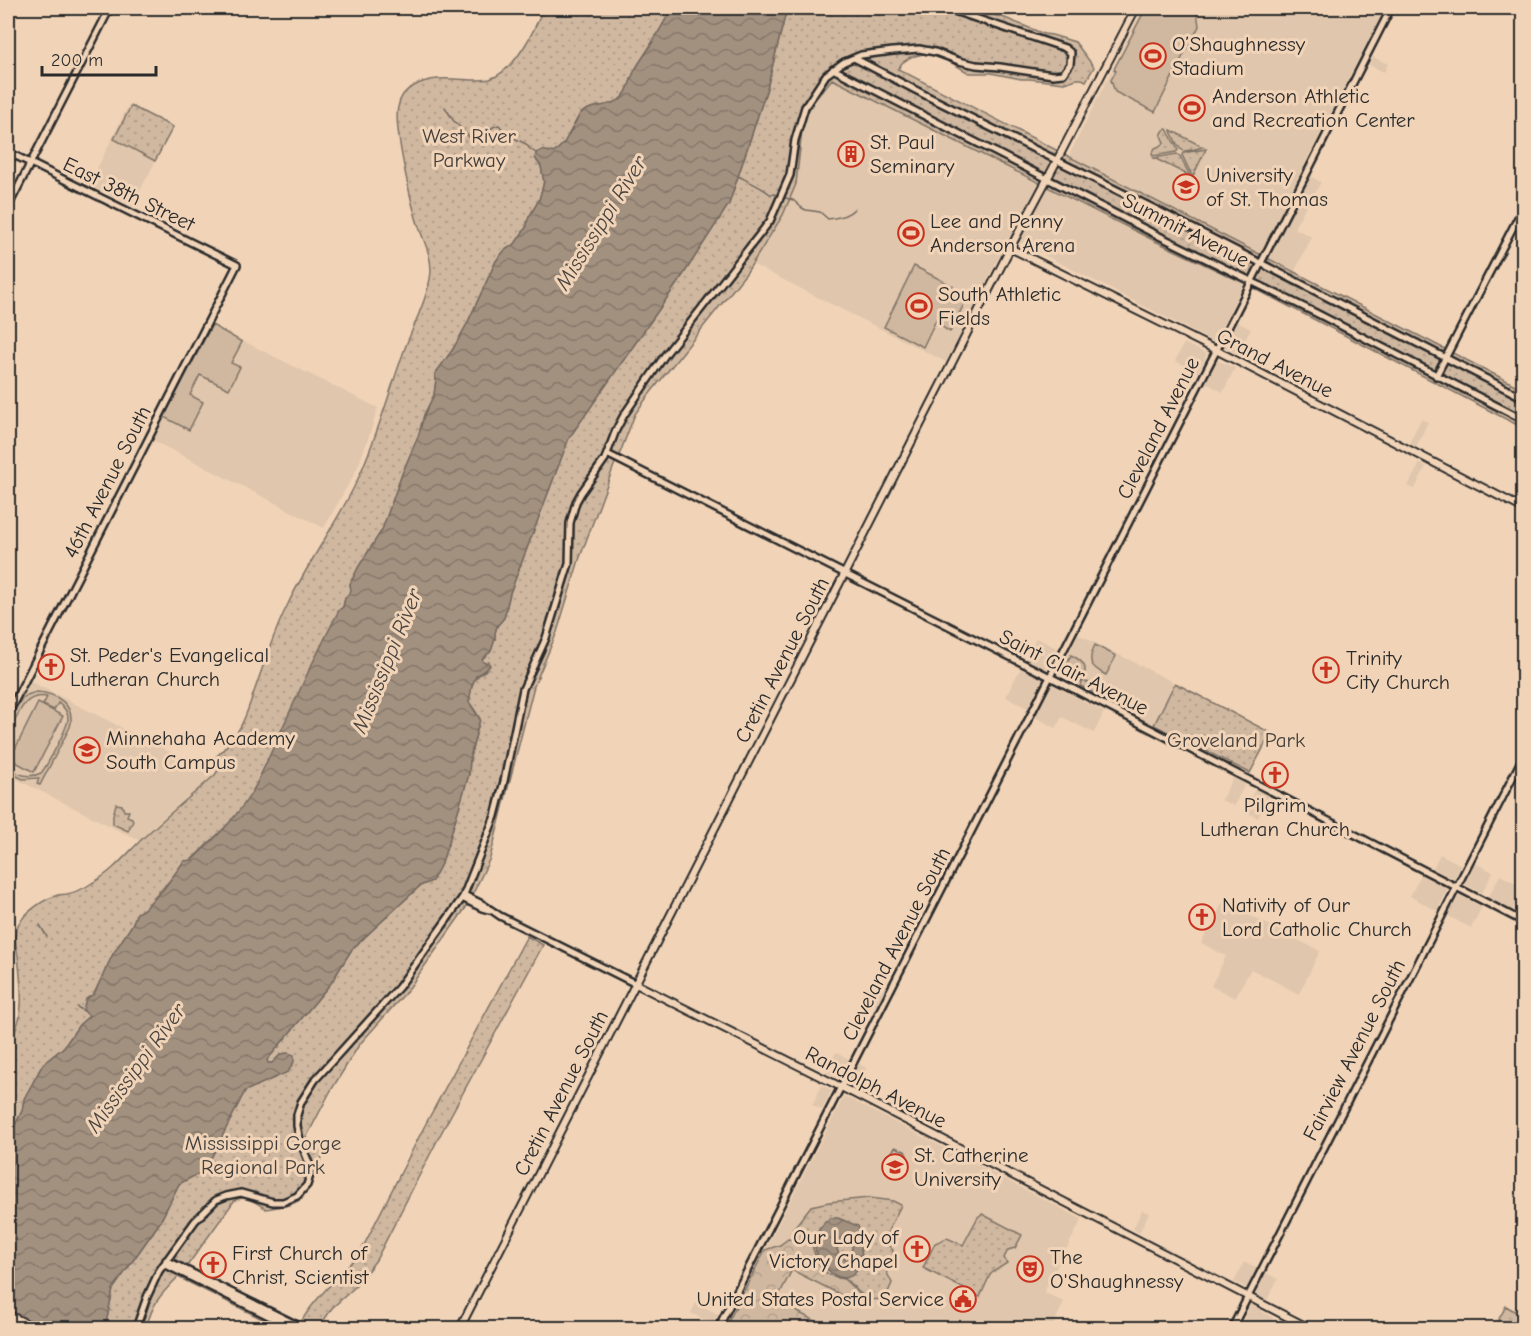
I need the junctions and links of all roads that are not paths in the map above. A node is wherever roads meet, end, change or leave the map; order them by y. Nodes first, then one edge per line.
1 (110, 8) edge
2 (945, 8) edge
3 (1136, 8) edge
4 (1391, 8) edge
5 (854, 57) junction
6 (833, 69) junction
7 (8, 152) edge
8 (1057, 160) junction
9 (30, 164) junction
10 (1048, 178) junction
11 (1524, 206) edge
12 (8, 207) edge
13 (1010, 248) junction
14 (1260, 264) junction
15 (237, 265) joint
16 (1251, 281) junction
17 (1216, 351) junction
18 (1445, 358) junction
19 (1436, 375) junction
20 (1524, 398) edge
21 (1524, 420) edge
22 (607, 454) junction
23 (1524, 509) edge
24 (845, 573) junction
25 (1049, 677) junction
26 (8, 714) edge
27 (1524, 756) edge
28 (972, 831) joint
29 (1456, 887) junction
30 (463, 897) junction
31 (1524, 922) edge
32 (636, 984) junction
33 (841, 1087) junction
34 (165, 1262) junction
35 (213, 1286) junction
36 (1248, 1297) junction
37 (9, 1316) edge
38 (34, 1329) edge
39 (136, 1329) edge
40 (293, 1329) edge
41 (303, 1329) edge
42 (460, 1329) edge
43 (718, 1329) edge
44 (1232, 1329) edge
45 (1309, 1329) edge

1 - 9 street
2 - 5 street
3 - 8 main road, Cretin Avenue South
4 - 14 street, Cleveland Avenue
5 - 6 street
5 - 8 street, Summit Avenue
6 - 10 street, Summit Avenue
6 - 22 street
7 - 9 street, East 38th Street
8 - 10 main road, Cretin Avenue South
8 - 14 street, Summit Avenue
9 - 12 street
9 - 15 street, East 38th Street
10 - 13 main road, Cretin Avenue South
10 - 16 street, Summit Avenue
11 - 18 street
13 - 17 main road, Grand Avenue
13 - 24 main road, Cretin Avenue South
14 - 16 street, Cleveland Avenue
14 - 18 street, Summit Avenue
15 - 26 street, 46th Avenue South
16 - 17 street, Cleveland Avenue
16 - 19 street, Summit Avenue
17 - 23 main road, Grand Avenue
17 - 25 street, Cleveland Avenue
18 - 19 street
18 - 20 street, Summit Avenue
19 - 21 street, Summit Avenue
22 - 24 street, Saint Clair Avenue
22 - 30 street
24 - 25 street, Saint Clair Avenue
24 - 32 main road, Cretin Avenue South
25 - 28 street, Cleveland Avenue
25 - 29 street, Saint Clair Avenue
27 - 29 street, Fairview Avenue South
28 - 33 street, Cleveland Avenue South
29 - 31 street, Saint Clair Avenue
29 - 36 street, Fairview Avenue South
30 - 32 street, Randolph Avenue
30 - 34 street
32 - 33 main road, Randolph Avenue
32 - 42 main road, Cretin Avenue South
33 - 36 main road, Randolph Avenue
33 - 43 street, Cleveland Avenue South
34 - 35 street
34 - 39 street
35 - 40 street
35 - 41 street
36 - 44 street, Fairview Avenue South
36 - 45 main road, Randolph Avenue
37 - 38 main road

